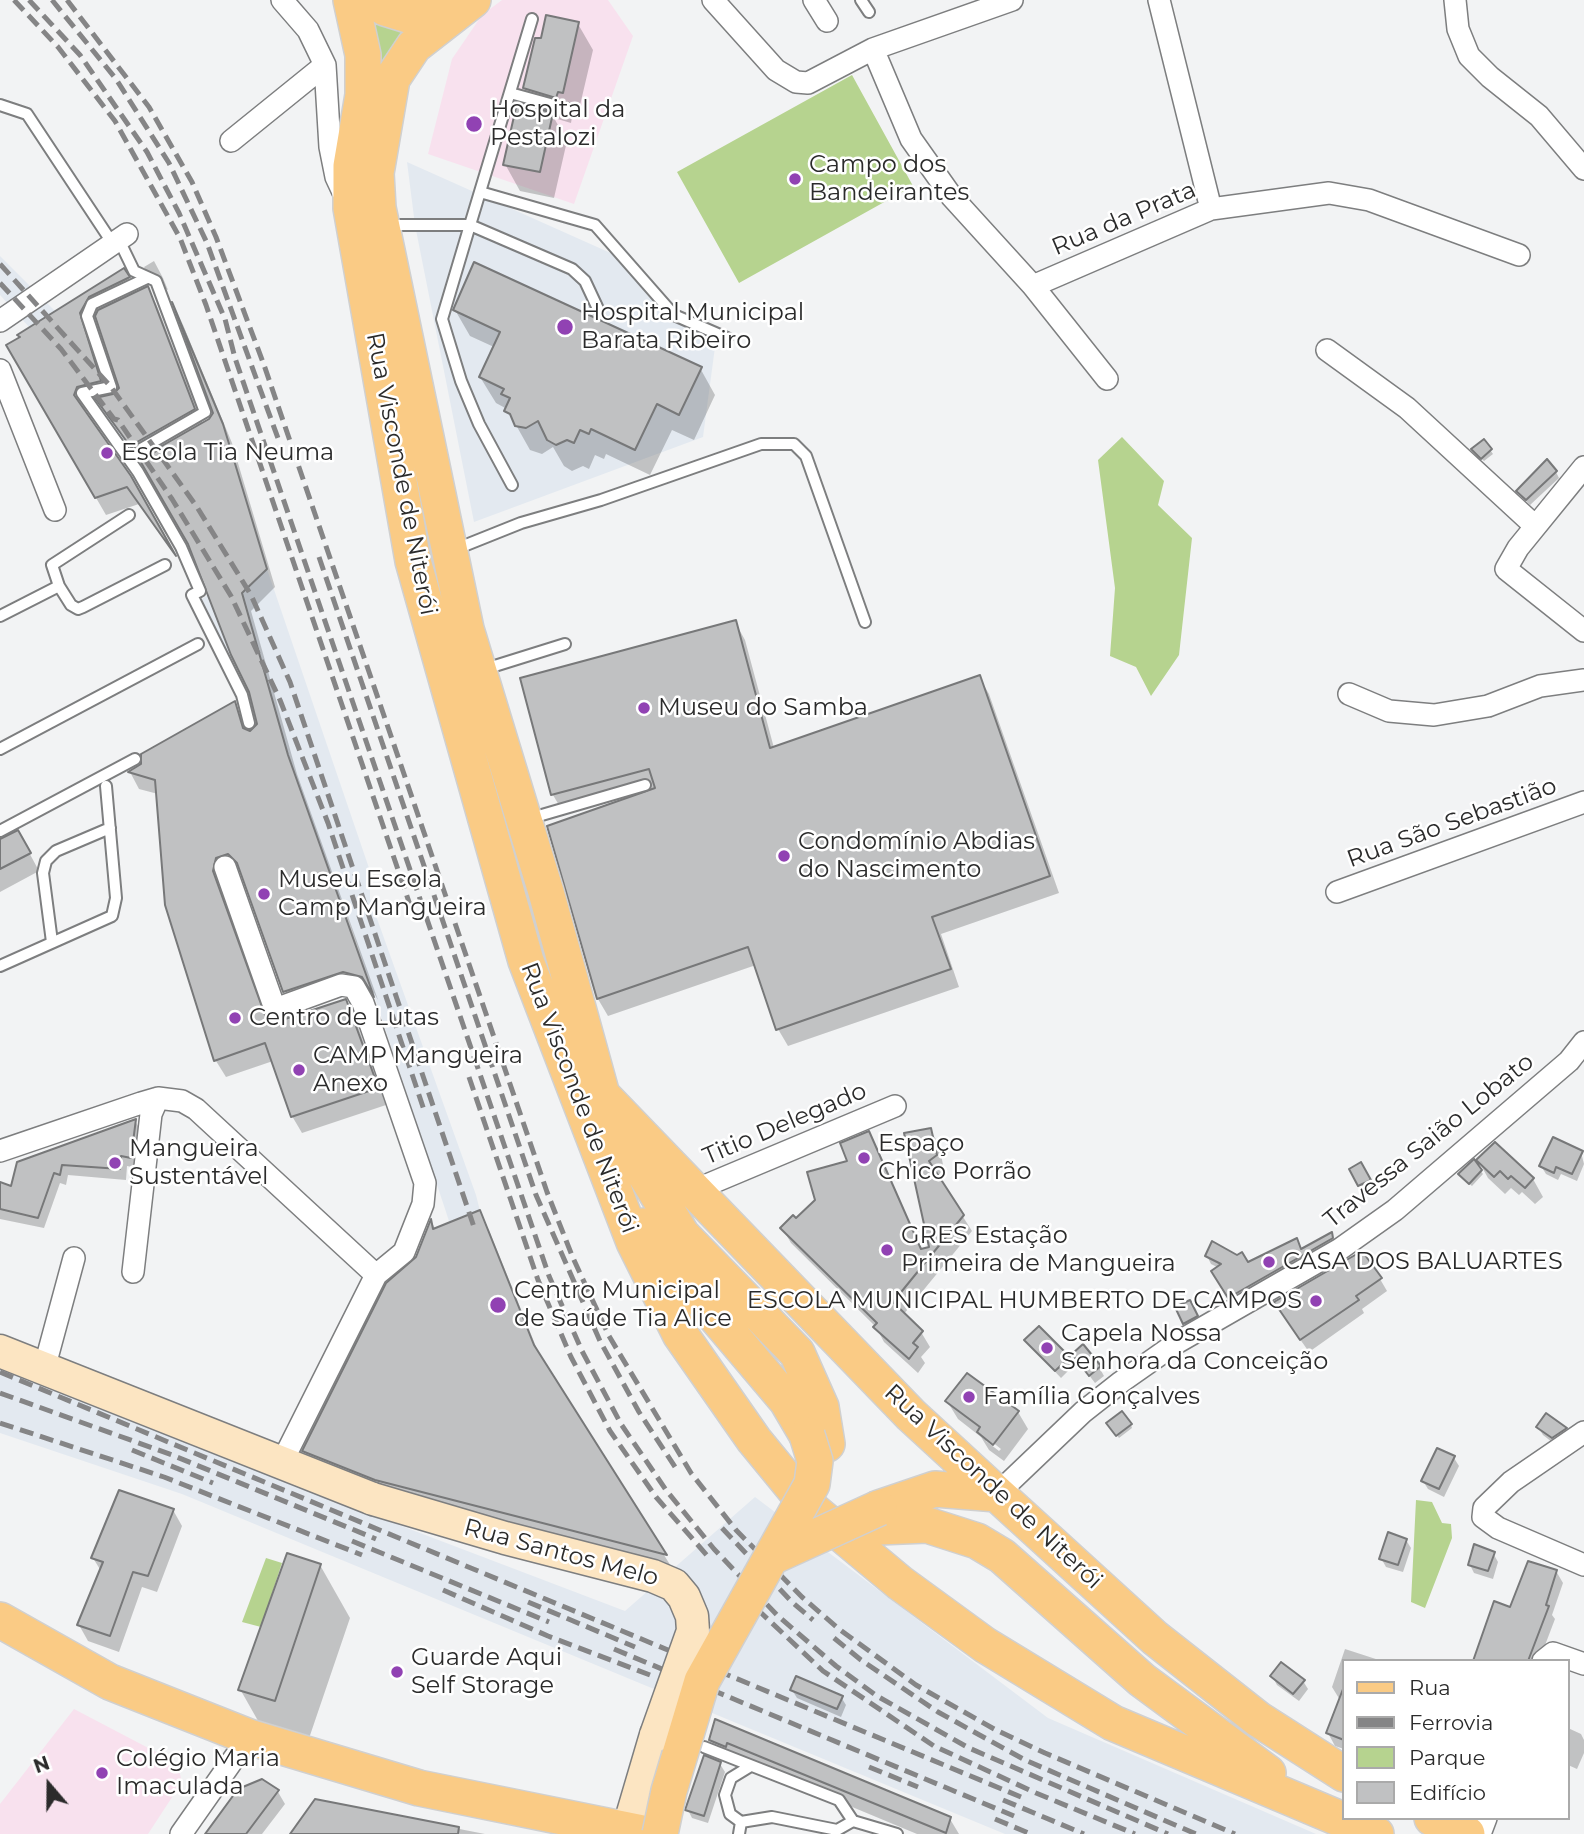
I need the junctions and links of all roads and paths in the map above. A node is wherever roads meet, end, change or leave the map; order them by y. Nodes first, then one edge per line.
1 (282, 0) edge
2 (351, 0) edge
3 (375, 0) edge
4 (471, 0) edge
5 (713, 0) edge
6 (814, 0) edge
7 (861, 0) edge
8 (1012, 0) edge
9 (1159, 0) edge
10 (1454, 0) edge
11 (869, 12) dead end
12 (532, 19) dead end
13 (827, 21) dead end
14 (873, 49) junction
15 (325, 65) junction
16 (510, 93) junction
17 (0, 106) edge
18 (572, 110) dead end
19 (231, 141) dead end
20 (1584, 169) edge
21 (480, 192) junction
22 (1211, 209) junction
23 (363, 221) junction
24 (470, 225) junction
25 (120, 239) junction
26 (1519, 255) dead end
27 (147, 278) junction
28 (1033, 286) junction
29 (599, 311) dead end
30 (1, 318) edge
31 (727, 338) dead end
32 (1327, 350) dead end
33 (0, 370) edge
34 (1107, 379) dead end
35 (127, 457) junction
36 (1584, 467) edge
37 (512, 485) dead end
38 (55, 510) dead end
39 (129, 515) dead end
40 (1535, 526) junction
41 (450, 551) junction
42 (413, 561) junction
43 (165, 565) dead end
44 (59, 586) junction
45 (461, 605) junction
46 (426, 609) junction
47 (0, 616) edge
48 (865, 622) dead end
49 (1584, 632) edge
50 (198, 644) dead end
51 (565, 644) dead end
52 (479, 671) junction
53 (1584, 680) edge
54 (1349, 694) dead end
55 (249, 723) dead end
56 (0, 749) edge
57 (135, 759) dead end
58 (645, 785) dead end
59 (106, 786) dead end
60 (1584, 802) edge
61 (506, 826) junction
62 (110, 828) junction
63 (0, 831) edge
64 (225, 867) dead end
65 (1337, 892) dead end
66 (51, 942) junction
67 (0, 966) edge
68 (1584, 1042) edge
69 (602, 1095) junction
70 (158, 1098) junction
71 (895, 1106) dead end
72 (0, 1151) edge
73 (606, 1170) junction
74 (695, 1190) junction
75 (74, 1258) dead end
76 (133, 1272) dead end
77 (376, 1275) junction
78 (0, 1351) edge
79 (44, 1368) junction
80 (1584, 1432) edge
81 (282, 1462) junction
82 (997, 1494) junction
83 (778, 1559) junction
84 (1584, 1565) edge
85 (0, 1620) edge
86 (1546, 1659) edge
87 (1570, 1659) edge
88 (249, 1737) junction
89 (704, 1747) dead end
90 (750, 1767) junction
91 (1342, 1773) edge
92 (1332, 1815) junction
93 (1342, 1819) edge
94 (1344, 1820) edge
95 (853, 1821) junction
96 (741, 1822) junction
97 (645, 1833) edge
98 (181, 1834) edge
99 (666, 1834) edge
100 (739, 1834) edge
101 (897, 1834) edge
102 (1376, 1834) edge

1 - 15 street
2 - 23 main road, Rua Visconde de Niterói
3 - 4 main road
4 - 23 main road, Rua Visconde de Niterói
5 - 14 street
6 - 13 street
7 - 11 lane
8 - 14 street
9 - 22 street
10 - 20 street
12 - 16 lane
14 - 28 street
15 - 19 street
15 - 23 street
16 - 18 lane
16 - 21 lane
17 - 25 lane
21 - 24 lane
21 - 31 lane
22 - 26 street, Rua da Prata
22 - 28 street, Rua da Prata
23 - 24 lane
23 - 41 main road, Rua Visconde de Niterói
23 - 42 main road, Rua Visconde de Niterói
24 - 29 lane
24 - 37 lane
25 - 27 lane
25 - 30 street
27 - 35 lane
27 - 35 lane
28 - 34 street
32 - 40 street
33 - 38 street
35 - 55 lane
36 - 40 street
39 - 44 lane
40 - 49 street
41 - 42 main road
41 - 45 main road, Rua Visconde de Niterói
41 - 48 lane
42 - 46 main road, Rua Visconde de Niterói
43 - 44 lane
44 - 47 lane
45 - 46 main road
45 - 52 main road, Rua Visconde de Niterói
46 - 61 main road, Rua Visconde de Niterói
50 - 56 lane
51 - 52 lane
52 - 61 main road, Rua Visconde de Niterói
53 - 54 street
57 - 63 lane
58 - 61 lane
59 - 62 lane
60 - 65 street, Rua São Sebastião
61 - 69 main road, Rua Visconde de Niterói
61 - 73 main road, Rua Visconde de Niterói
62 - 66 lane
62 - 66 lane
64 - 77 street
66 - 67 lane
68 - 82 street, Travessa Saião Lobato
69 - 74 main road, Rua Visconde de Niterói
69 - 83 main road, bridge
70 - 72 street
70 - 76 street
70 - 77 street
71 - 74 street, Titio Delegado
73 - 83 main road, bridge
73 - 92 main road, Rua Visconde de Niterói
74 - 82 main road, Rua Visconde de Niterói
75 - 79 street
77 - 81 street
78 - 79 main road, Rua Santos Melo
79 - 81 main road, Rua Santos Melo
80 - 84 street
81 - 97 main road, Rua Santos Melo, bridge
82 - 83 main road, bridge
82 - 91 main road, Rua Visconde de Niterói
83 - 92 main road
83 - 97 main road, bridge
83 - 99 main road, bridge
85 - 88 main road
86 - 87 street
88 - 97 main road
88 - 98 street
89 - 90 lane
90 - 95 lane
90 - 96 lane
92 - 93 main road, Rua Visconde de Niterói
94 - 102 main road, Rua Visconde de Niterói
95 - 96 lane
95 - 101 lane
96 - 100 lane

